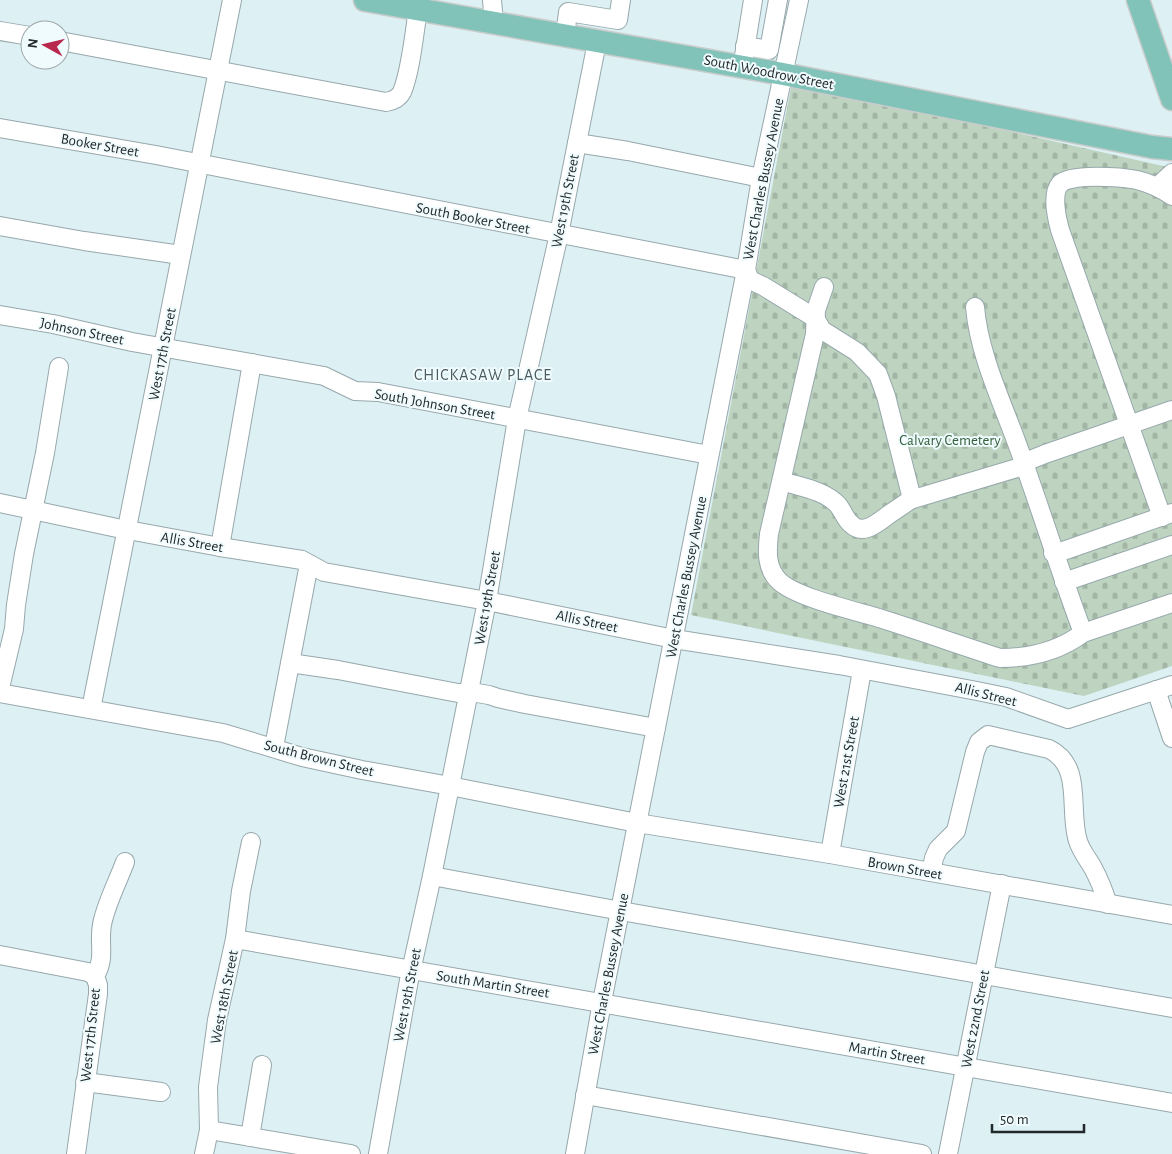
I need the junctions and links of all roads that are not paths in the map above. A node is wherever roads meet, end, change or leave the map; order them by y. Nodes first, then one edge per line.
1 (232, 0) edge
2 (365, 0) edge
3 (492, 0) edge
4 (622, 0) edge
5 (753, 0) edge
6 (778, 0) edge
7 (799, 0) edge
8 (1138, 0) edge
9 (569, 6) edge
10 (418, 10) junction
11 (618, 20) junction
12 (494, 22) junction
13 (0, 31) edge
14 (20, 34) edge
15 (565, 36) junction
16 (597, 42) junction
17 (70, 43) edge
18 (623, 45) junction
19 (744, 56) junction
20 (218, 70) junction
21 (783, 74) junction
22 (1172, 99) edge
23 (0, 128) edge
24 (577, 143) junction
25 (1172, 149) edge
26 (199, 164) junction
27 (1172, 173) edge
28 (761, 178) junction
29 (1165, 192) edge
30 (0, 226) edge
31 (559, 234) junction
32 (182, 255) junction
33 (746, 270) junction
34 (824, 286) dead end
35 (974, 307) dead end
36 (0, 315) edge
37 (815, 318) junction
38 (163, 347) junction
39 (252, 363) junction
40 (59, 367) dead end
41 (1172, 410) edge
42 (517, 419) junction
43 (1130, 425) junction
44 (708, 455) junction
45 (1024, 464) junction
46 (782, 481) junction
47 (910, 500) junction
48 (0, 504) edge
49 (34, 510) junction
50 (1167, 515) edge
51 (126, 530) junction
52 (1172, 545) edge
53 (220, 547) junction
54 (1053, 553) junction
55 (309, 564) junction
56 (1064, 582) junction
57 (487, 601) junction
58 (1172, 603) edge
59 (1083, 633) junction
60 (674, 639) junction
61 (290, 663) junction
62 (862, 670) junction
63 (1164, 687) edge
64 (0, 688) edge
65 (0, 693) edge
66 (468, 693) junction
67 (91, 708) junction
68 (656, 728) junction
69 (1172, 738) edge
70 (274, 748) junction
71 (450, 786) junction
72 (637, 824) junction
73 (251, 842) dead end
74 (830, 854) junction
75 (125, 862) dead end
76 (931, 872) junction
77 (432, 876) junction
78 (1002, 884) junction
79 (1108, 904) junction
80 (620, 911) junction
81 (1172, 915) edge
82 (235, 939) junction
83 (0, 954) edge
84 (411, 971) junction
85 (984, 974) junction
86 (95, 976) junction
87 (602, 1002) junction
88 (1172, 1008) edge
89 (262, 1065) dead end
90 (966, 1067) junction
91 (85, 1082) junction
92 (161, 1092) dead end
93 (585, 1095) junction
94 (1172, 1103) edge
95 (209, 1130) junction
96 (250, 1137) junction
97 (76, 1154) edge
98 (204, 1154) edge
99 (351, 1154) edge
100 (378, 1154) edge
101 (575, 1154) edge
102 (922, 1154) edge
103 (948, 1154) edge

1 - 20 street, West 17th Street
2 - 10 main road, South Woodrow Street
3 - 12 street
4 - 11 street
5 - 19 street
6 - 19 street
7 - 21 street, West Charles Bussey Avenue
8 - 22 main road
9 - 11 street
9 - 15 street
10 - 12 main road, South Woodrow Street
10 - 20 street
11 - 18 street
12 - 15 main road, South Woodrow Street
13 - 14 street
15 - 16 main road, South Woodrow Street
16 - 18 main road, South Woodrow Street
16 - 24 street, West 19th Street
17 - 20 street
18 - 19 main road, South Woodrow Street
19 - 21 main road, South Woodrow Street
20 - 26 street, West 17th Street
21 - 25 main road, South Woodrow Street
21 - 28 street, West Charles Bussey Avenue
23 - 26 street, Booker Street
24 - 28 street
24 - 31 street, West 19th Street
26 - 31 street, South Booker Street
26 - 32 street, West 17th Street
27 - 29 street
28 - 33 street, West Charles Bussey Avenue
29 - 43 street
30 - 32 street
31 - 33 street, South Booker Street
31 - 42 street, West 19th Street
32 - 38 street, West 17th Street
33 - 37 street
33 - 44 street, West Charles Bussey Avenue
34 - 37 street
35 - 45 street
36 - 38 street, Johnson Street
37 - 46 street
37 - 47 street
38 - 39 street, South Johnson Street
38 - 51 street, West 17th Street
39 - 42 street, South Johnson Street
39 - 53 street
40 - 49 street
41 - 43 street
42 - 44 street, South Johnson Street
42 - 57 street, West 19th Street
43 - 45 street
43 - 50 street
44 - 60 street, West Charles Bussey Avenue
45 - 47 street
45 - 54 street
46 - 47 street
46 - 59 street
48 - 49 street, Allis Street
49 - 51 street, Allis Street
49 - 64 street
50 - 54 street
51 - 53 street, Allis Street
51 - 67 street, West 17th Street
52 - 56 street
53 - 55 street, Allis Street
54 - 56 street
55 - 57 street, Allis Street
55 - 61 street
56 - 59 street
57 - 60 street, Allis Street
57 - 66 street, West 19th Street
58 - 59 street
60 - 62 street, Allis Street
60 - 68 street, West Charles Bussey Avenue
61 - 66 street
61 - 70 street
62 - 63 street, Allis Street
62 - 74 street, West 21st Street
63 - 69 street
65 - 67 street, South Brown Street
66 - 68 street
66 - 71 street, West 19th Street
67 - 70 street, South Brown Street
68 - 72 street, West Charles Bussey Avenue
70 - 71 street, South Brown Street
71 - 72 street, South Brown Street
71 - 77 street, West 19th Street
72 - 74 street, Brown Street
72 - 80 street, West Charles Bussey Avenue
73 - 82 street, West 18th Street
74 - 76 street, Brown Street
75 - 86 street, West 17th Street
76 - 78 street, Brown Street
76 - 79 street
77 - 80 street
77 - 84 street, West 19th Street
78 - 79 street, Brown Street
78 - 85 street, West 22nd Street
79 - 81 street, Brown Street
80 - 85 street
80 - 87 street, West Charles Bussey Avenue
82 - 84 street, South Martin Street
82 - 95 street, West 18th Street
83 - 86 street
84 - 87 street, South Martin Street
84 - 100 street, West 19th Street
85 - 88 street
85 - 90 street, West 22nd Street
86 - 91 street, West 17th Street
87 - 90 street, Martin Street
87 - 93 street, West Charles Bussey Avenue
89 - 96 street
90 - 94 street, Martin Street
90 - 103 street, West 22nd Street
91 - 92 street
91 - 97 street, West 17th Street
93 - 101 street, West Charles Bussey Avenue
93 - 102 street
95 - 96 street
95 - 98 street, West 18th Street
96 - 99 street

